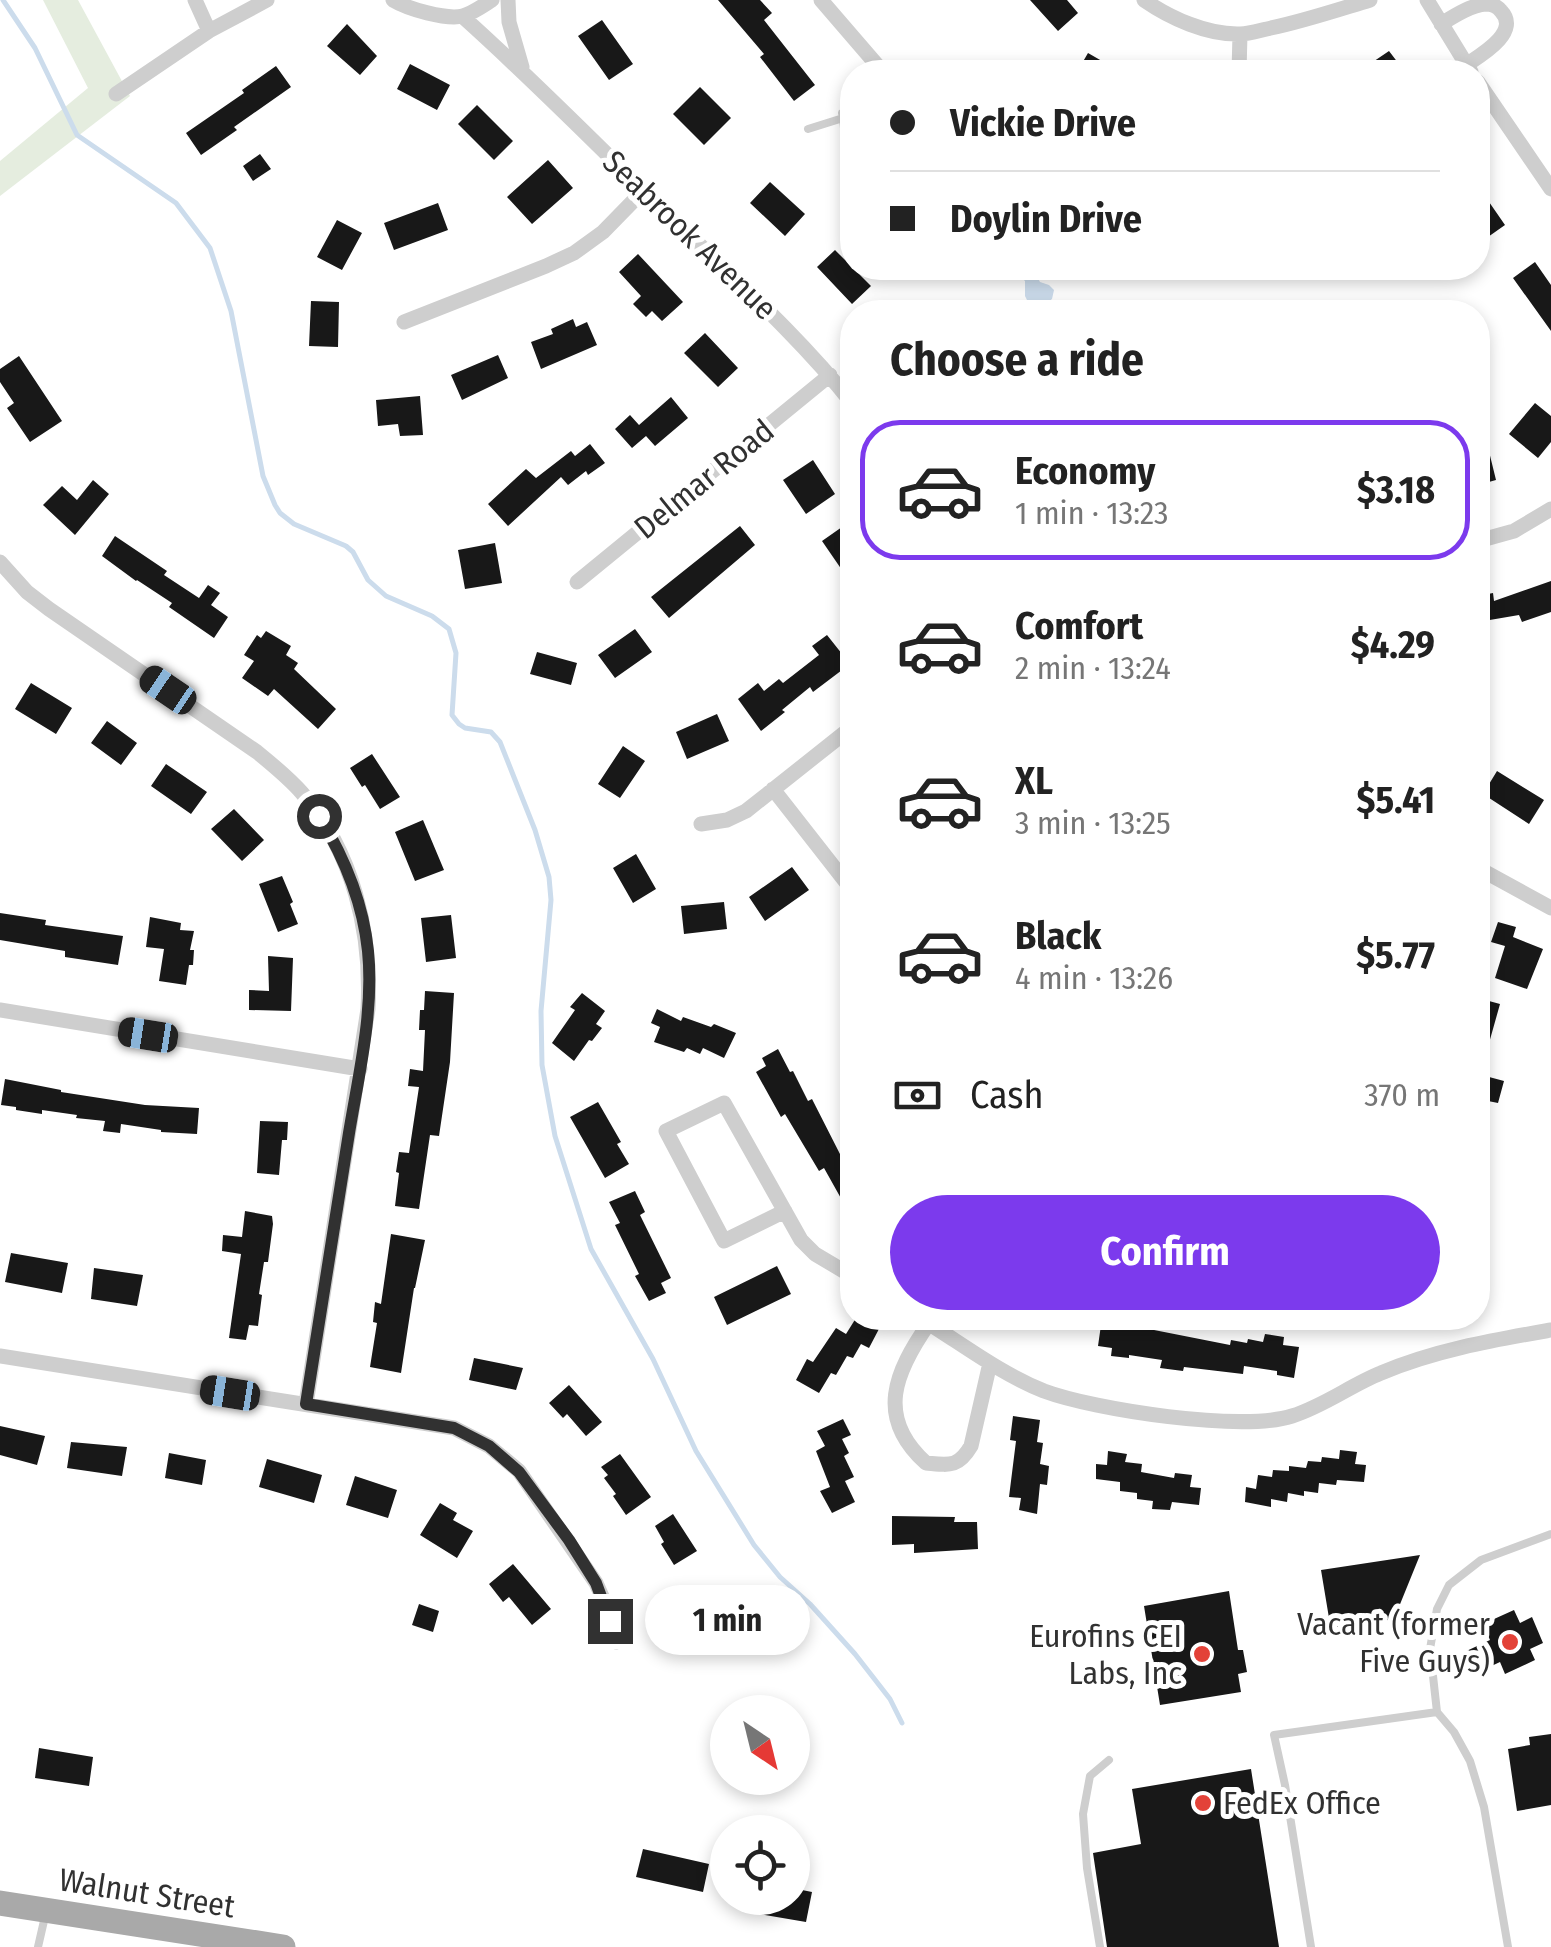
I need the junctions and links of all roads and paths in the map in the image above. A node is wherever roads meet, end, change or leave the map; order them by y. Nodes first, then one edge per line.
1 (195, 0) edge
2 (267, 0) edge
3 (392, 0) edge
4 (492, 0) edge
5 (508, 0) edge
6 (822, 0) edge
7 (1144, 0) edge
8 (1370, 0) edge
9 (1427, 0) edge
10 (462, 16) junction
11 (1441, 24) junction
12 (209, 31) junction
13 (1240, 34) junction
14 (873, 60) edge
15 (1239, 60) edge
16 (1463, 60) edge
17 (1478, 60) edge
18 (523, 71) junction
19 (116, 94) dead end
20 (1490, 100) edge
21 (840, 119) edge
22 (808, 129) dead end
23 (1551, 189) edge
24 (644, 190) junction
25 (404, 322) dead end
26 (830, 375) junction
27 (840, 388) edge
28 (1551, 510) edge
29 (1490, 538) edge
30 (0, 562) edge
31 (577, 582) dead end
32 (840, 737) edge
33 (774, 789) junction
34 (700, 824) dead end
35 (840, 874) edge
36 (1490, 875) edge
37 (1551, 908) edge
38 (0, 1010) edge
39 (360, 1068) junction
40 (785, 1211) junction
41 (840, 1269) edge
42 (920, 1330) edge
43 (939, 1330) edge
44 (1551, 1330) edge
45 (0, 1356) edge
46 (990, 1363) junction
47 (306, 1404) junction
48 (1551, 1534) edge
49 (616, 1642) dead end
50 (1437, 1712) junction
51 (1109, 1760) dead end
52 (0, 1903) edge
53 (46, 1911) junction
54 (38, 1947) edge
55 (284, 1947) edge
56 (1100, 1947) edge
57 (1311, 1947) edge
58 (1508, 1947) edge

1 - 12 street
2 - 12 street
3 - 10 street
4 - 10 street
5 - 18 street, Seabrook Avenue
6 - 14 street
7 - 13 street
8 - 13 street
9 - 11 street
10 - 18 street, Seabrook Avenue
11 - 16 street
11 - 17 street
12 - 19 street
13 - 15 street
18 - 24 street, Seabrook Avenue
20 - 23 street
21 - 22 lane
24 - 25 street
24 - 26 street, Seabrook Avenue
26 - 27 street, Seabrook Avenue
26 - 31 street, Delmar Road
28 - 29 street
30 - 39 street
32 - 33 street
33 - 34 street
33 - 35 street
36 - 37 street
38 - 39 street
39 - 47 street
40 - 40 street
40 - 41 street
42 - 46 street
43 - 46 street
44 - 46 street
45 - 47 street
47 - 49 street
48 - 50 lane
50 - 57 lane
50 - 58 lane
51 - 56 lane
52 - 53 main road, Walnut Street
53 - 54 lane
53 - 55 main road, Walnut Street

